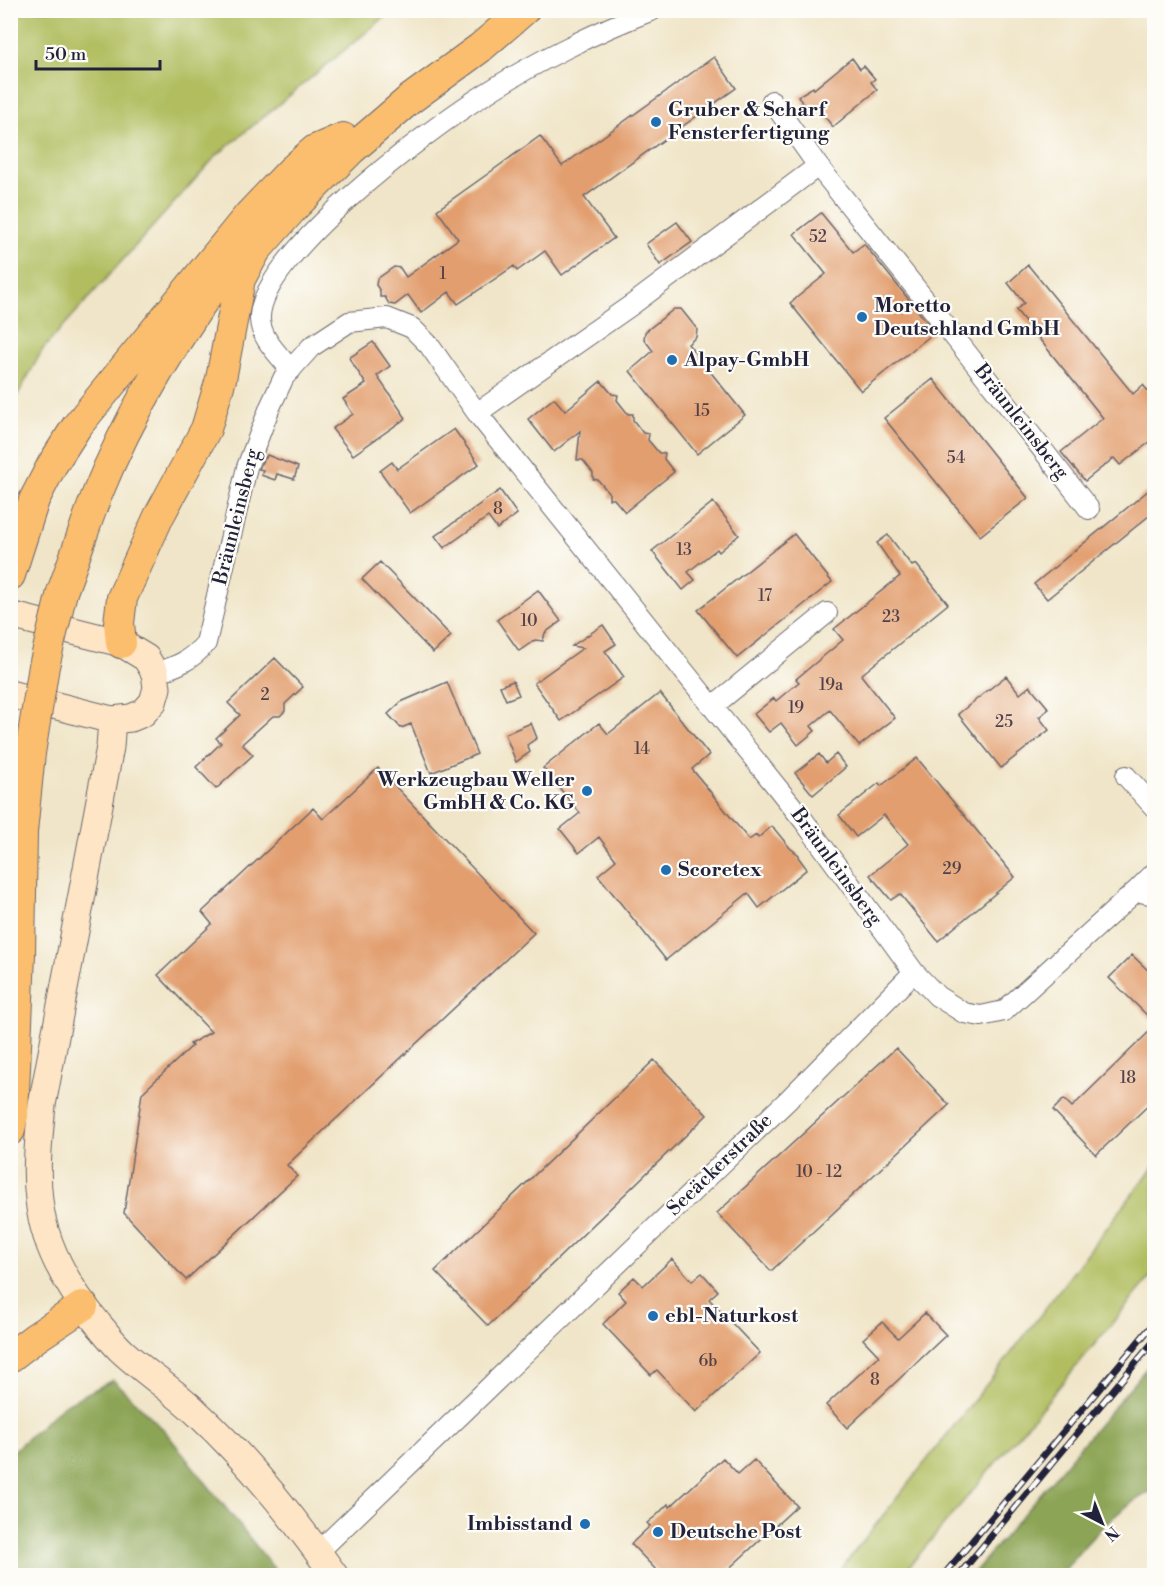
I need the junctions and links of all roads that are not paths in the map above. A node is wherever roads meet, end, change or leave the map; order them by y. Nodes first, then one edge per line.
1 (522, 10) edge
2 (653, 10) edge
3 (772, 101) dead end
4 (343, 138) junction
5 (818, 166) junction
6 (291, 370) junction
7 (477, 413) junction
8 (1089, 509) dead end
9 (10, 575) edge
10 (827, 613) dead end
11 (10, 615) edge
12 (121, 643) junction
13 (155, 674) junction
14 (10, 694) edge
15 (713, 706) junction
16 (112, 720) junction
17 (1126, 776) dead end
18 (1155, 807) edge
19 (1155, 873) edge
20 (1145, 893) edge
21 (914, 972) junction
22 (10, 1130) edge
23 (83, 1306) junction
24 (10, 1358) edge
25 (318, 1552) junction
26 (335, 1575) edge

1 - 4 main road
1 - 12 main road
2 - 6 street
3 - 5 street, Bräunleinsberg
4 - 9 main road
4 - 22 main road, bridge
5 - 7 street
5 - 8 street, Bräunleinsberg
6 - 7 street, Bräunleinsberg
6 - 13 street, Bräunleinsberg
7 - 15 street, Bräunleinsberg
10 - 15 street
11 - 12 main road
12 - 13 main road
13 - 16 main road
14 - 16 main road
15 - 21 street, Bräunleinsberg
16 - 23 main road
17 - 18 street
19 - 20 street
20 - 21 street
21 - 25 street, Seeäckerstraße
23 - 24 main road
23 - 25 main road
25 - 26 main road

